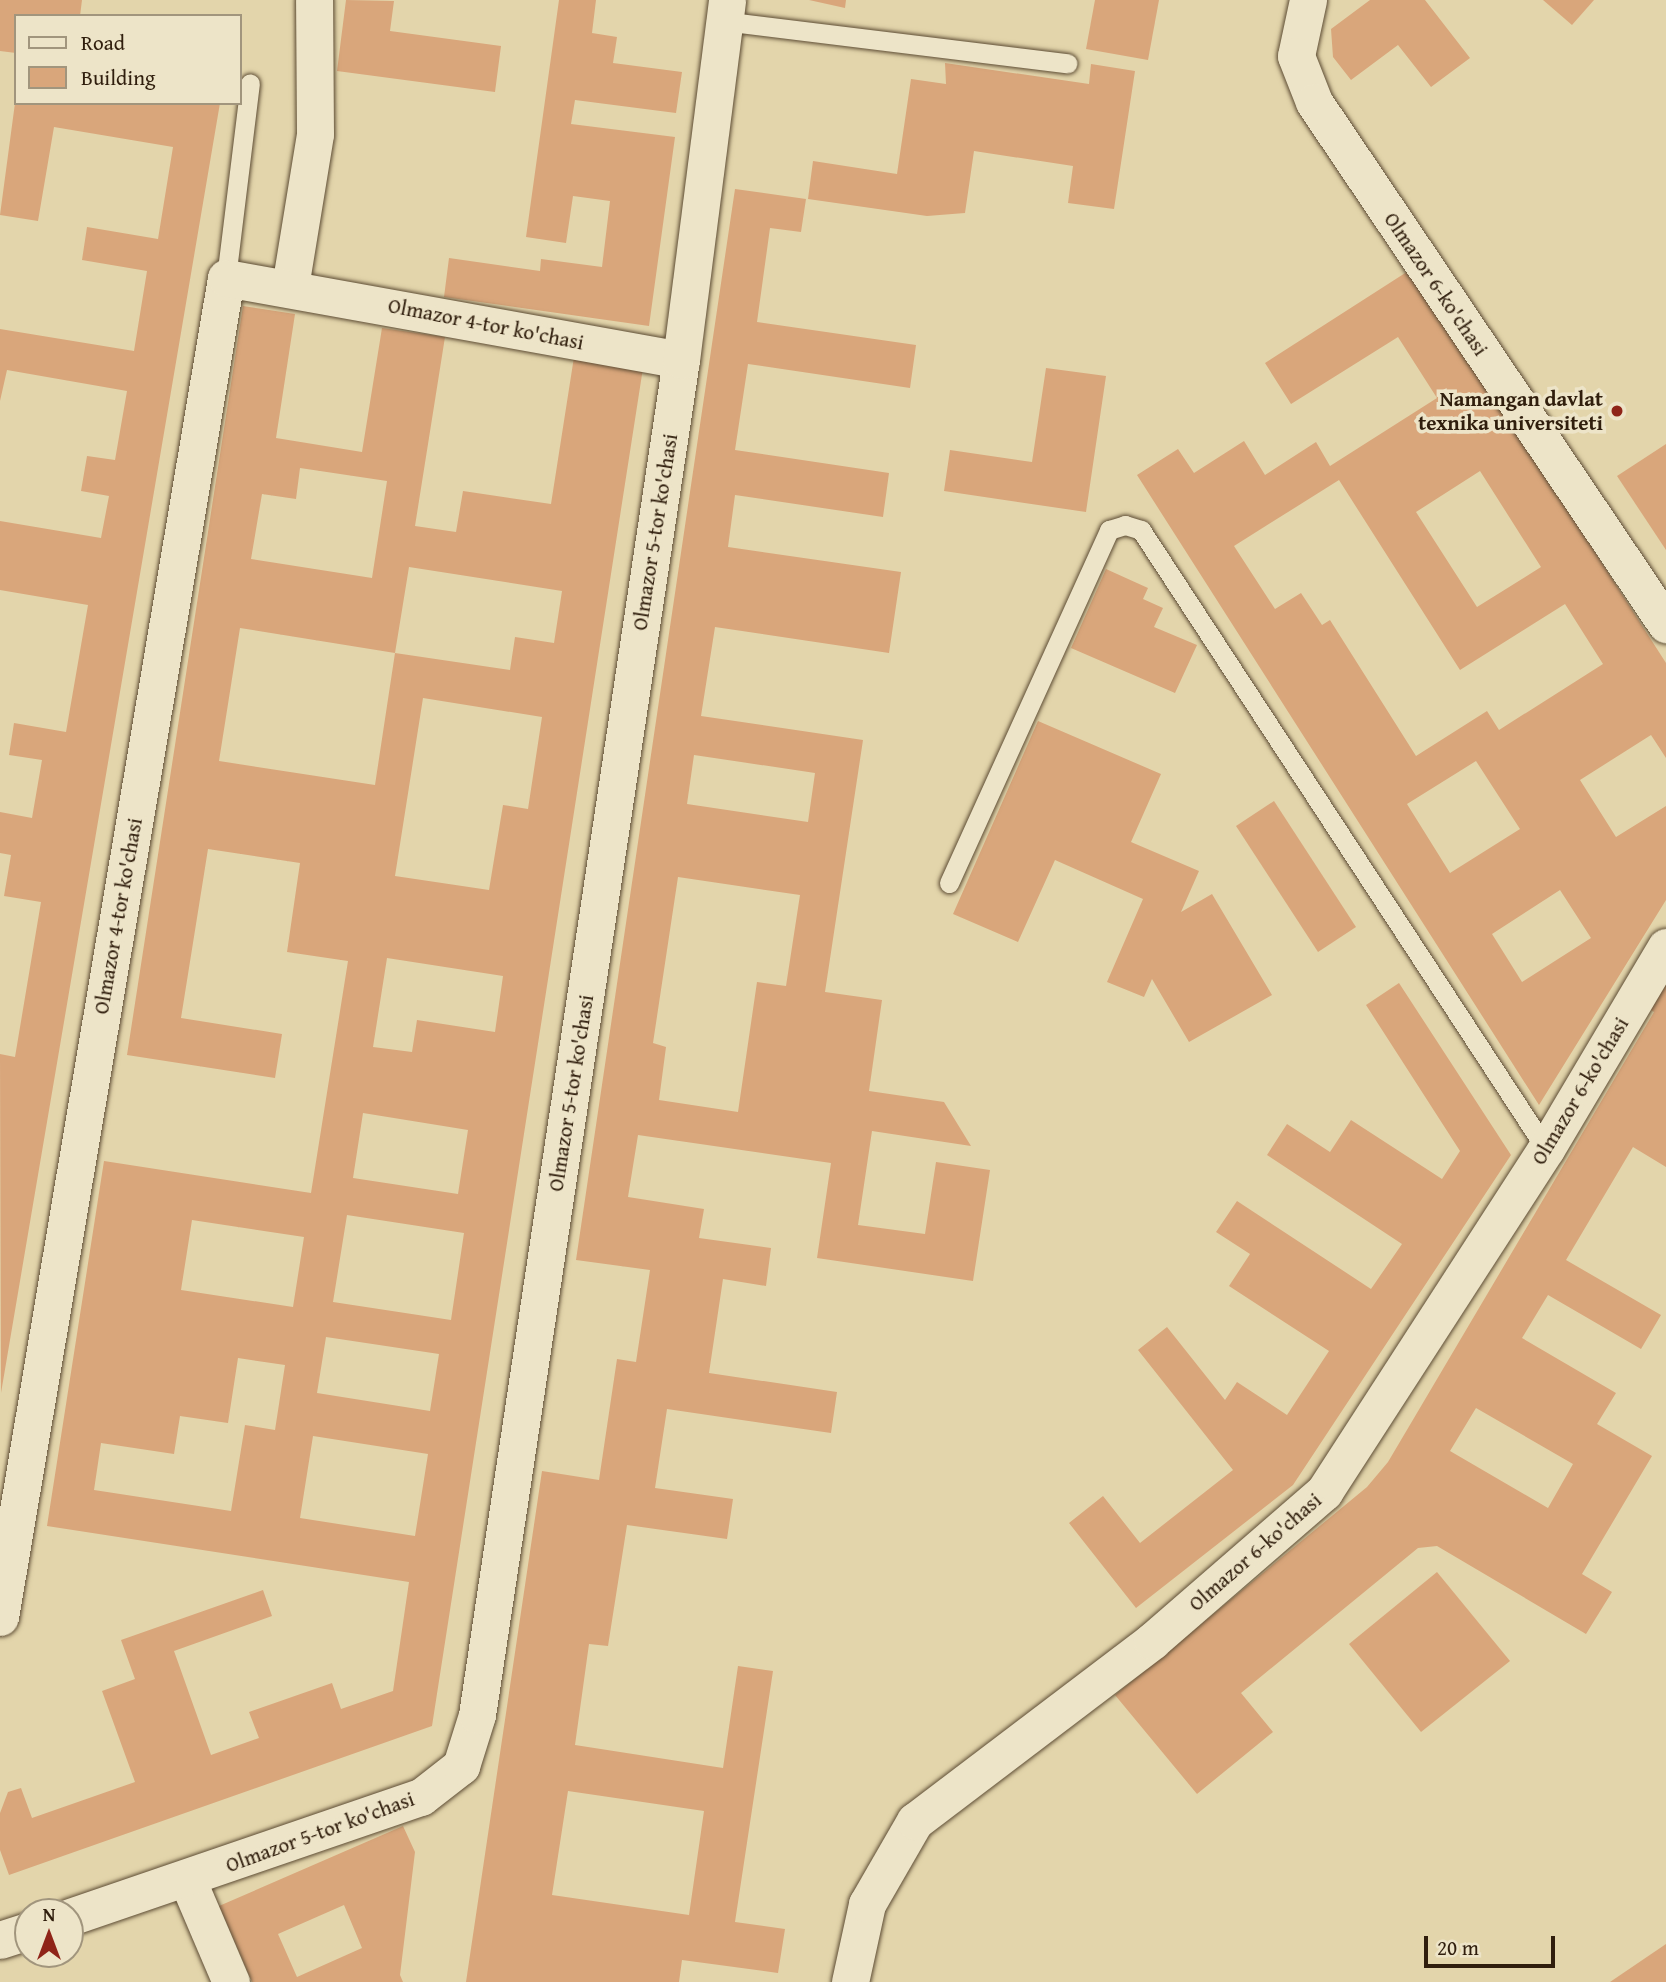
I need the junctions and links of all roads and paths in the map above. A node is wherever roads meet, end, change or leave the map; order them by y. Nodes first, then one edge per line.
1 (314, 0) edge
2 (1308, 0) edge
3 (725, 10) edge
4 (1067, 63) dead end
5 (250, 83) dead end
6 (226, 278) junction
7 (290, 287) junction
8 (681, 360) junction
9 (1666, 624) edge
10 (949, 883) dead end
11 (1666, 947) edge
12 (1546, 1150) junction
13 (0, 1617) edge
14 (187, 1879) junction
15 (84, 1912) edge
16 (231, 1982) edge
17 (850, 1982) edge

1 - 7 street
2 - 9 street, Olmazor 6-ko'chasi
3 - 4 lane
3 - 8 street, Olmazor 5-tor ko'chasi
5 - 6 lane
6 - 7 street, Olmazor 4-tor ko'chasi
6 - 13 street, Olmazor 4-tor ko'chasi
7 - 8 street, Olmazor 4-tor ko'chasi
8 - 14 street, Olmazor 5-tor ko'chasi
10 - 12 lane
11 - 12 street, Olmazor 6-ko'chasi
12 - 17 street, Olmazor 6-ko'chasi
14 - 15 street, Olmazor 5-tor ko'chasi
14 - 16 street

